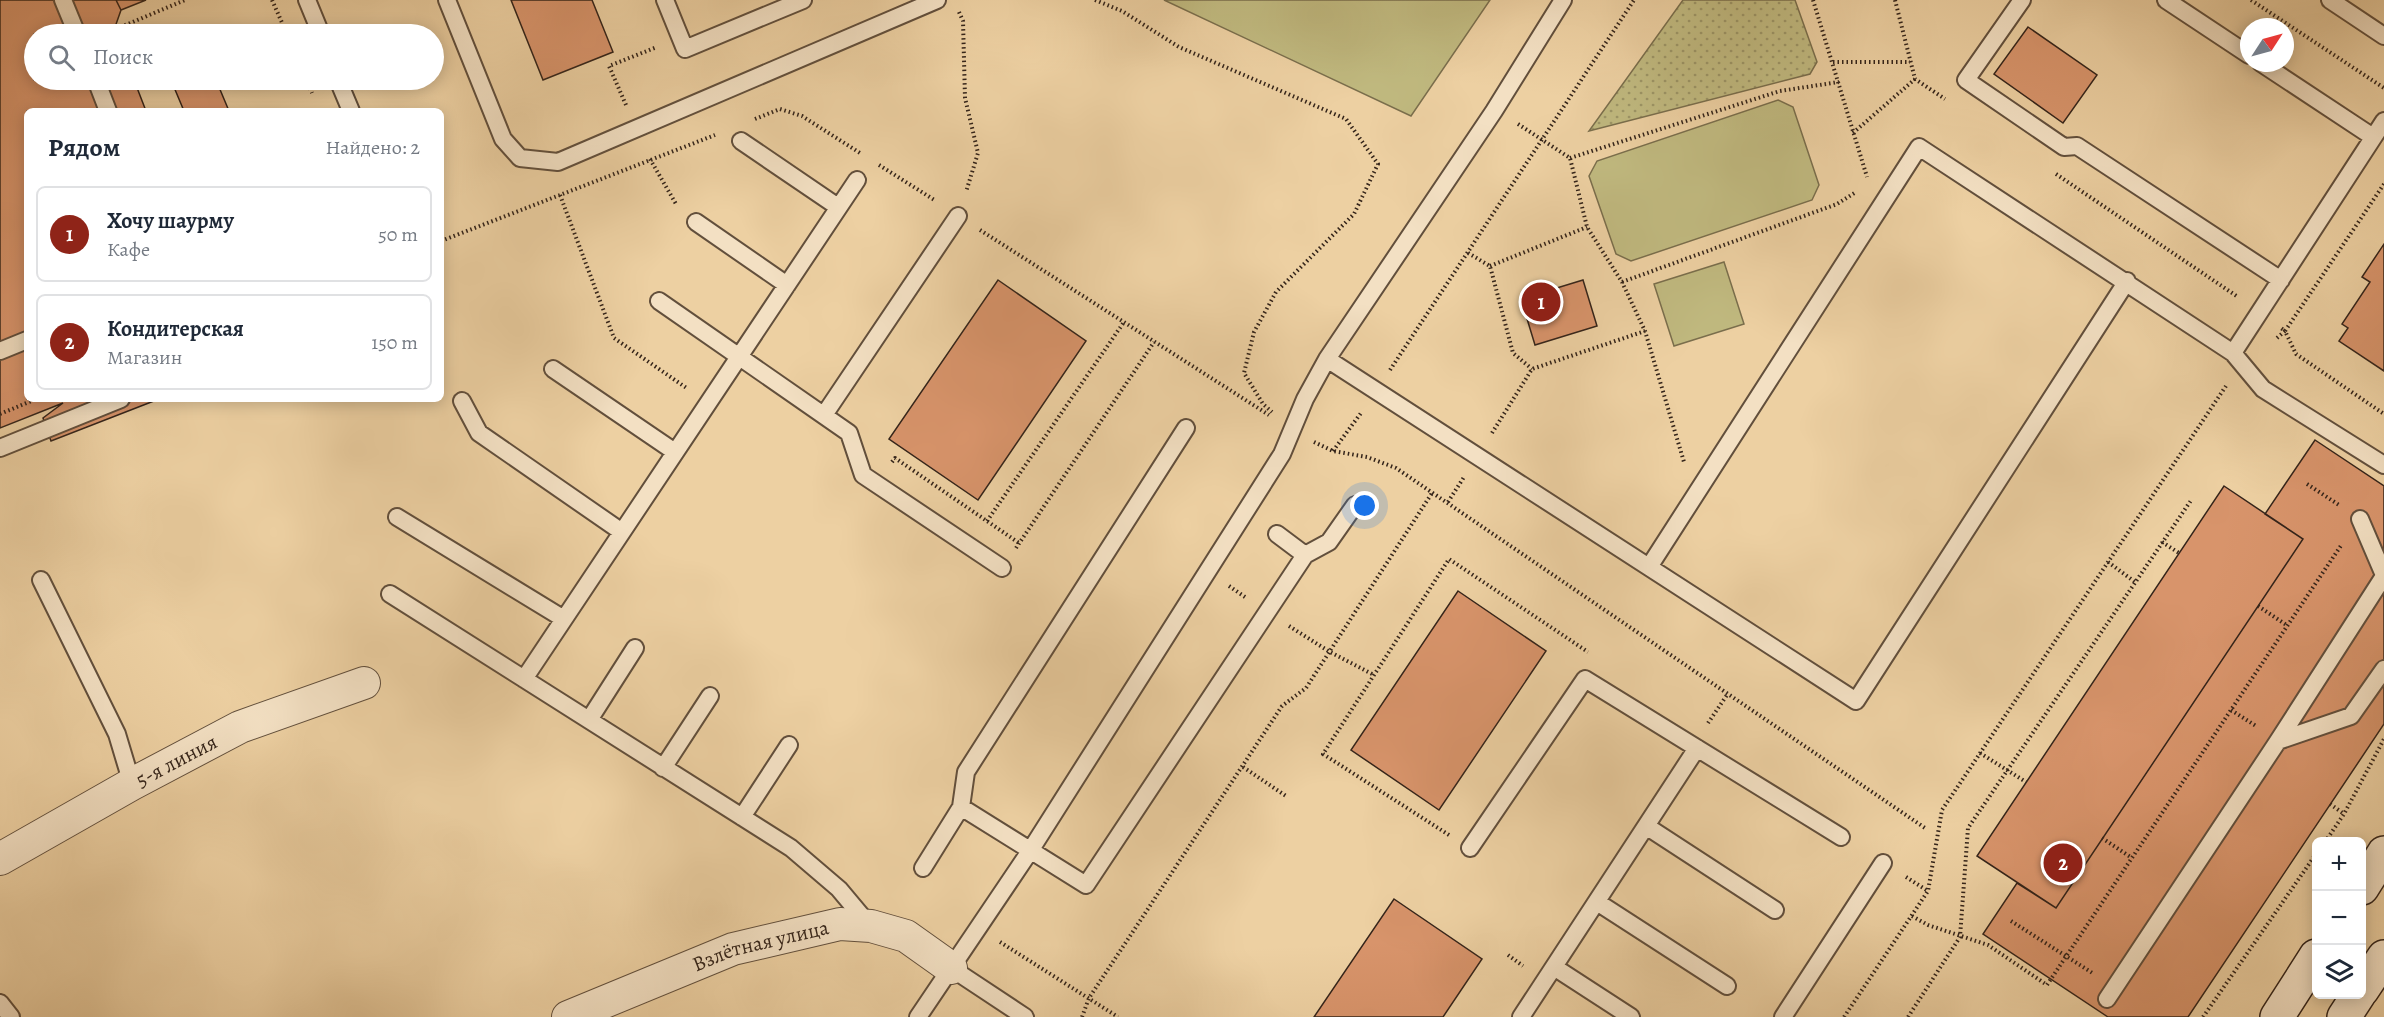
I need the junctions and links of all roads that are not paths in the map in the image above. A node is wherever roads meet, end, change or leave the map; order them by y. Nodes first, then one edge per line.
1 (63, 0) edge
2 (307, 0) edge
3 (447, 0) edge
4 (665, 0) edge
5 (803, 0) edge
6 (937, 0) edge
7 (1563, 0) edge
8 (2022, 0) edge
9 (2166, 0) edge
10 (2330, 0) edge
11 (73, 24) edge
12 (317, 24) edge
13 (2384, 36) edge
14 (2240, 49) edge
15 (2275, 72) edge
16 (100, 90) edge
17 (343, 90) edge
18 (107, 108) edge
19 (350, 108) edge
20 (2384, 121) edge
21 (2373, 137) junction
22 (741, 141) dead end
23 (857, 180) dead end
24 (838, 207) junction
25 (958, 216) road end
26 (696, 222) dead end
27 (2281, 280) junction
28 (2127, 281) junction
29 (787, 285) junction
30 (659, 301) dead end
31 (24, 341) edge
32 (0, 351) edge
33 (739, 357) junction
34 (1327, 359) junction
35 (2239, 359) junction
36 (553, 369) dead end
37 (462, 400) dead end
38 (114, 402) edge
39 (824, 415) junction
40 (1186, 428) dead end
41 (0, 448) edge
42 (675, 452) junction
43 (2384, 465) edge
44 (1355, 505) dead end
45 (397, 517) dead end
46 (2360, 519) road end
47 (622, 532) junction
48 (1277, 534) dead end
49 (1305, 555) junction
50 (1649, 567) junction
51 (1002, 568) road end
52 (2384, 576) edge
53 (41, 579) dead end
54 (390, 594) dead end
55 (564, 619) junction
56 (635, 648) dead end
57 (2384, 669) edge
58 (524, 679) junction
59 (364, 683) dead end
60 (710, 696) dead end
61 (589, 720) junction
62 (2278, 741) junction
63 (789, 745) dead end
64 (1697, 748) junction
65 (663, 768) junction
66 (132, 784) junction
67 (961, 807) junction
68 (742, 817) junction
69 (1646, 826) junction
70 (1841, 837) dead end
71 (1470, 848) road end
72 (1030, 851) junction
73 (2384, 853) edge
74 (0, 859) edge
75 (1883, 863) dead end
76 (923, 868) dead end
77 (2366, 880) edge
78 (1597, 902) junction
79 (1775, 910) dead end
80 (871, 926) junction
81 (2384, 957) edge
82 (2312, 962) edge
83 (1554, 967) junction
84 (951, 968) junction
85 (2366, 983) edge
86 (1727, 986) dead end
87 (2111, 993) road end
88 (2356, 999) edge
89 (0, 1003) edge
90 (11, 1017) edge
91 (568, 1017) edge
92 (918, 1017) edge
93 (1025, 1017) edge
94 (1521, 1017) edge
95 (1631, 1017) edge
96 (1783, 1017) edge
97 (2277, 1017) edge
98 (2344, 1017) edge

1 - 11 lane
2 - 12 lane
3 - 6 lane
4 - 5 lane
7 - 34 lane
8 - 27 lane
9 - 14 lane
10 - 13 lane
15 - 21 lane
16 - 18 lane
17 - 19 lane
20 - 21 lane
21 - 27 lane
22 - 24 lane
23 - 24 lane
24 - 29 lane
25 - 39 lane
26 - 29 lane
27 - 35 lane
28 - 35 lane
28 - 50 lane
28 - 50 lane
29 - 33 lane
30 - 33 lane
31 - 32 lane
33 - 39 lane
33 - 42 lane
34 - 50 lane
34 - 72 lane
35 - 43 lane
36 - 42 lane
37 - 47 lane
38 - 41 lane
39 - 51 lane
40 - 67 lane
42 - 47 lane
44 - 49 lane
45 - 55 lane
46 - 52 lane
47 - 55 lane
48 - 49 lane
49 - 72 lane
52 - 62 lane
53 - 66 lane
54 - 58 lane
55 - 58 lane
56 - 61 lane
57 - 62 lane
58 - 61 lane
59 - 66 street, 5-я линия
60 - 65 lane
61 - 65 lane
62 - 87 lane
63 - 68 lane
64 - 69 lane
64 - 70 lane
64 - 71 lane
65 - 68 lane
66 - 74 street, 5-я линия
67 - 72 lane
67 - 76 lane
68 - 80 lane
69 - 78 lane
69 - 79 lane
72 - 84 lane
73 - 77 main road
75 - 96 lane
78 - 83 lane
78 - 86 lane
80 - 84 street, Взлётная улица
80 - 91 street, Взлётная улица
81 - 85 main road
82 - 97 main road
83 - 94 lane
83 - 95 lane
84 - 92 lane
84 - 93 lane
88 - 98 main road
89 - 90 lane

